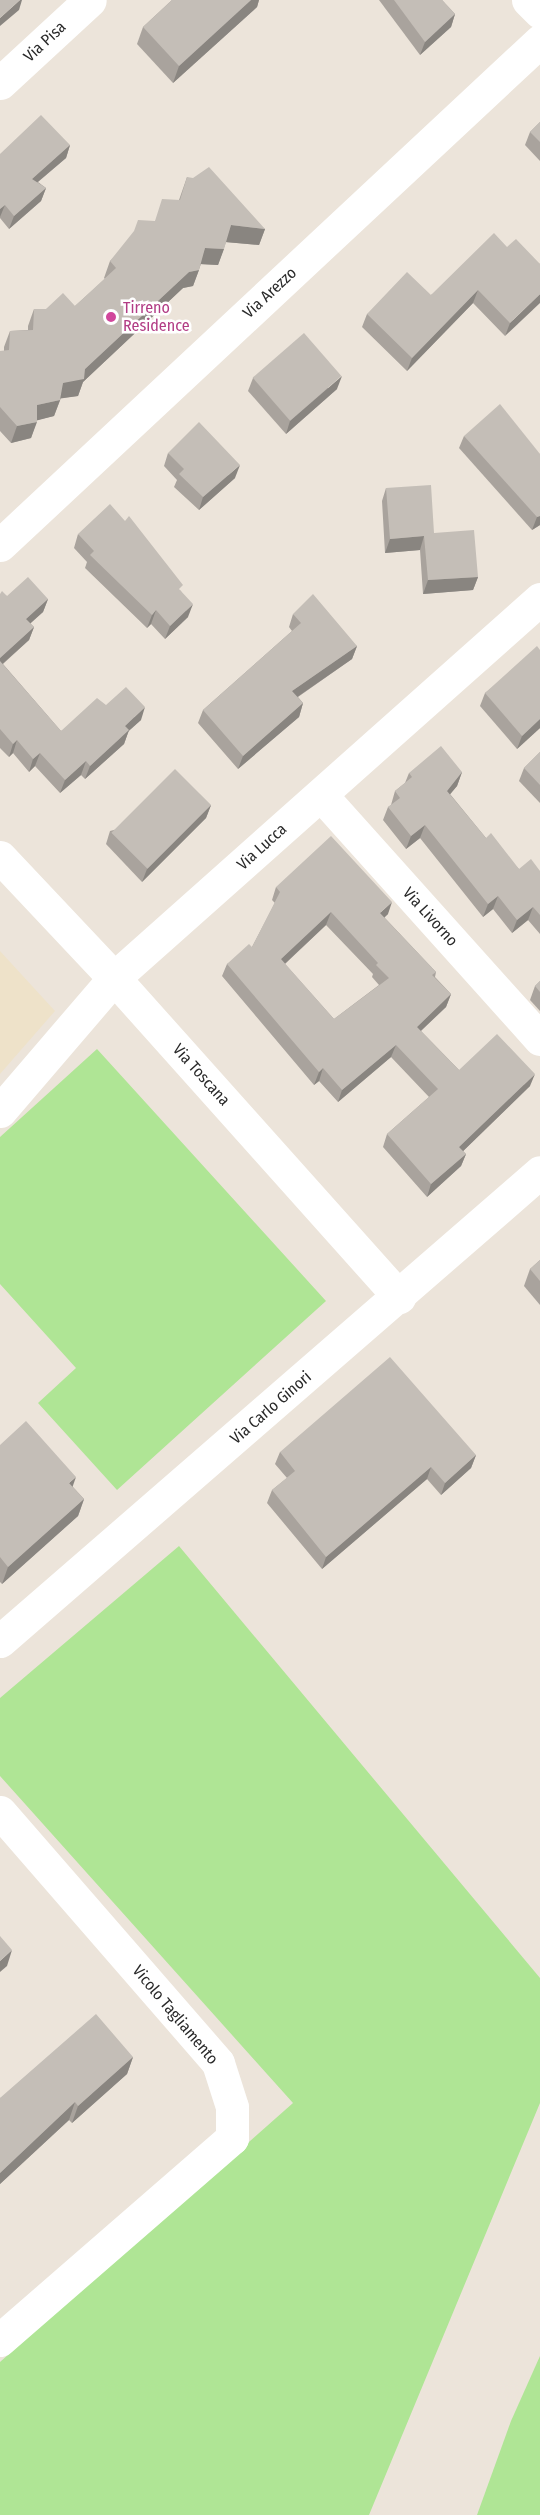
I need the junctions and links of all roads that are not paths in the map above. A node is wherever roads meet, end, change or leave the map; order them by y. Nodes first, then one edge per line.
1 (90, 0) edge
2 (528, 0) edge
3 (540, 12) edge
4 (540, 40) edge
5 (0, 83) edge
6 (0, 545) edge
7 (540, 599) edge
8 (321, 795) junction
9 (0, 857) edge
10 (114, 978) junction
11 (540, 1039) edge
12 (0, 1111) edge
13 (540, 1172) edge
14 (399, 1297) junction
15 (0, 1641) edge
16 (0, 1812) edge
17 (0, 2340) edge

1 - 5 street, Via Pisa
2 - 3 street
4 - 6 street, Via Arezzo
7 - 8 street, Via Lucca
8 - 10 street, Via Lucca
8 - 11 street, Via Livorno
9 - 10 street, Via Toscana
10 - 12 street, Via Lucca
10 - 14 street, Via Toscana
13 - 14 street, Via Carlo Ginori
14 - 15 street, Via Carlo Ginori
16 - 17 street, Vicolo Tagliamento

